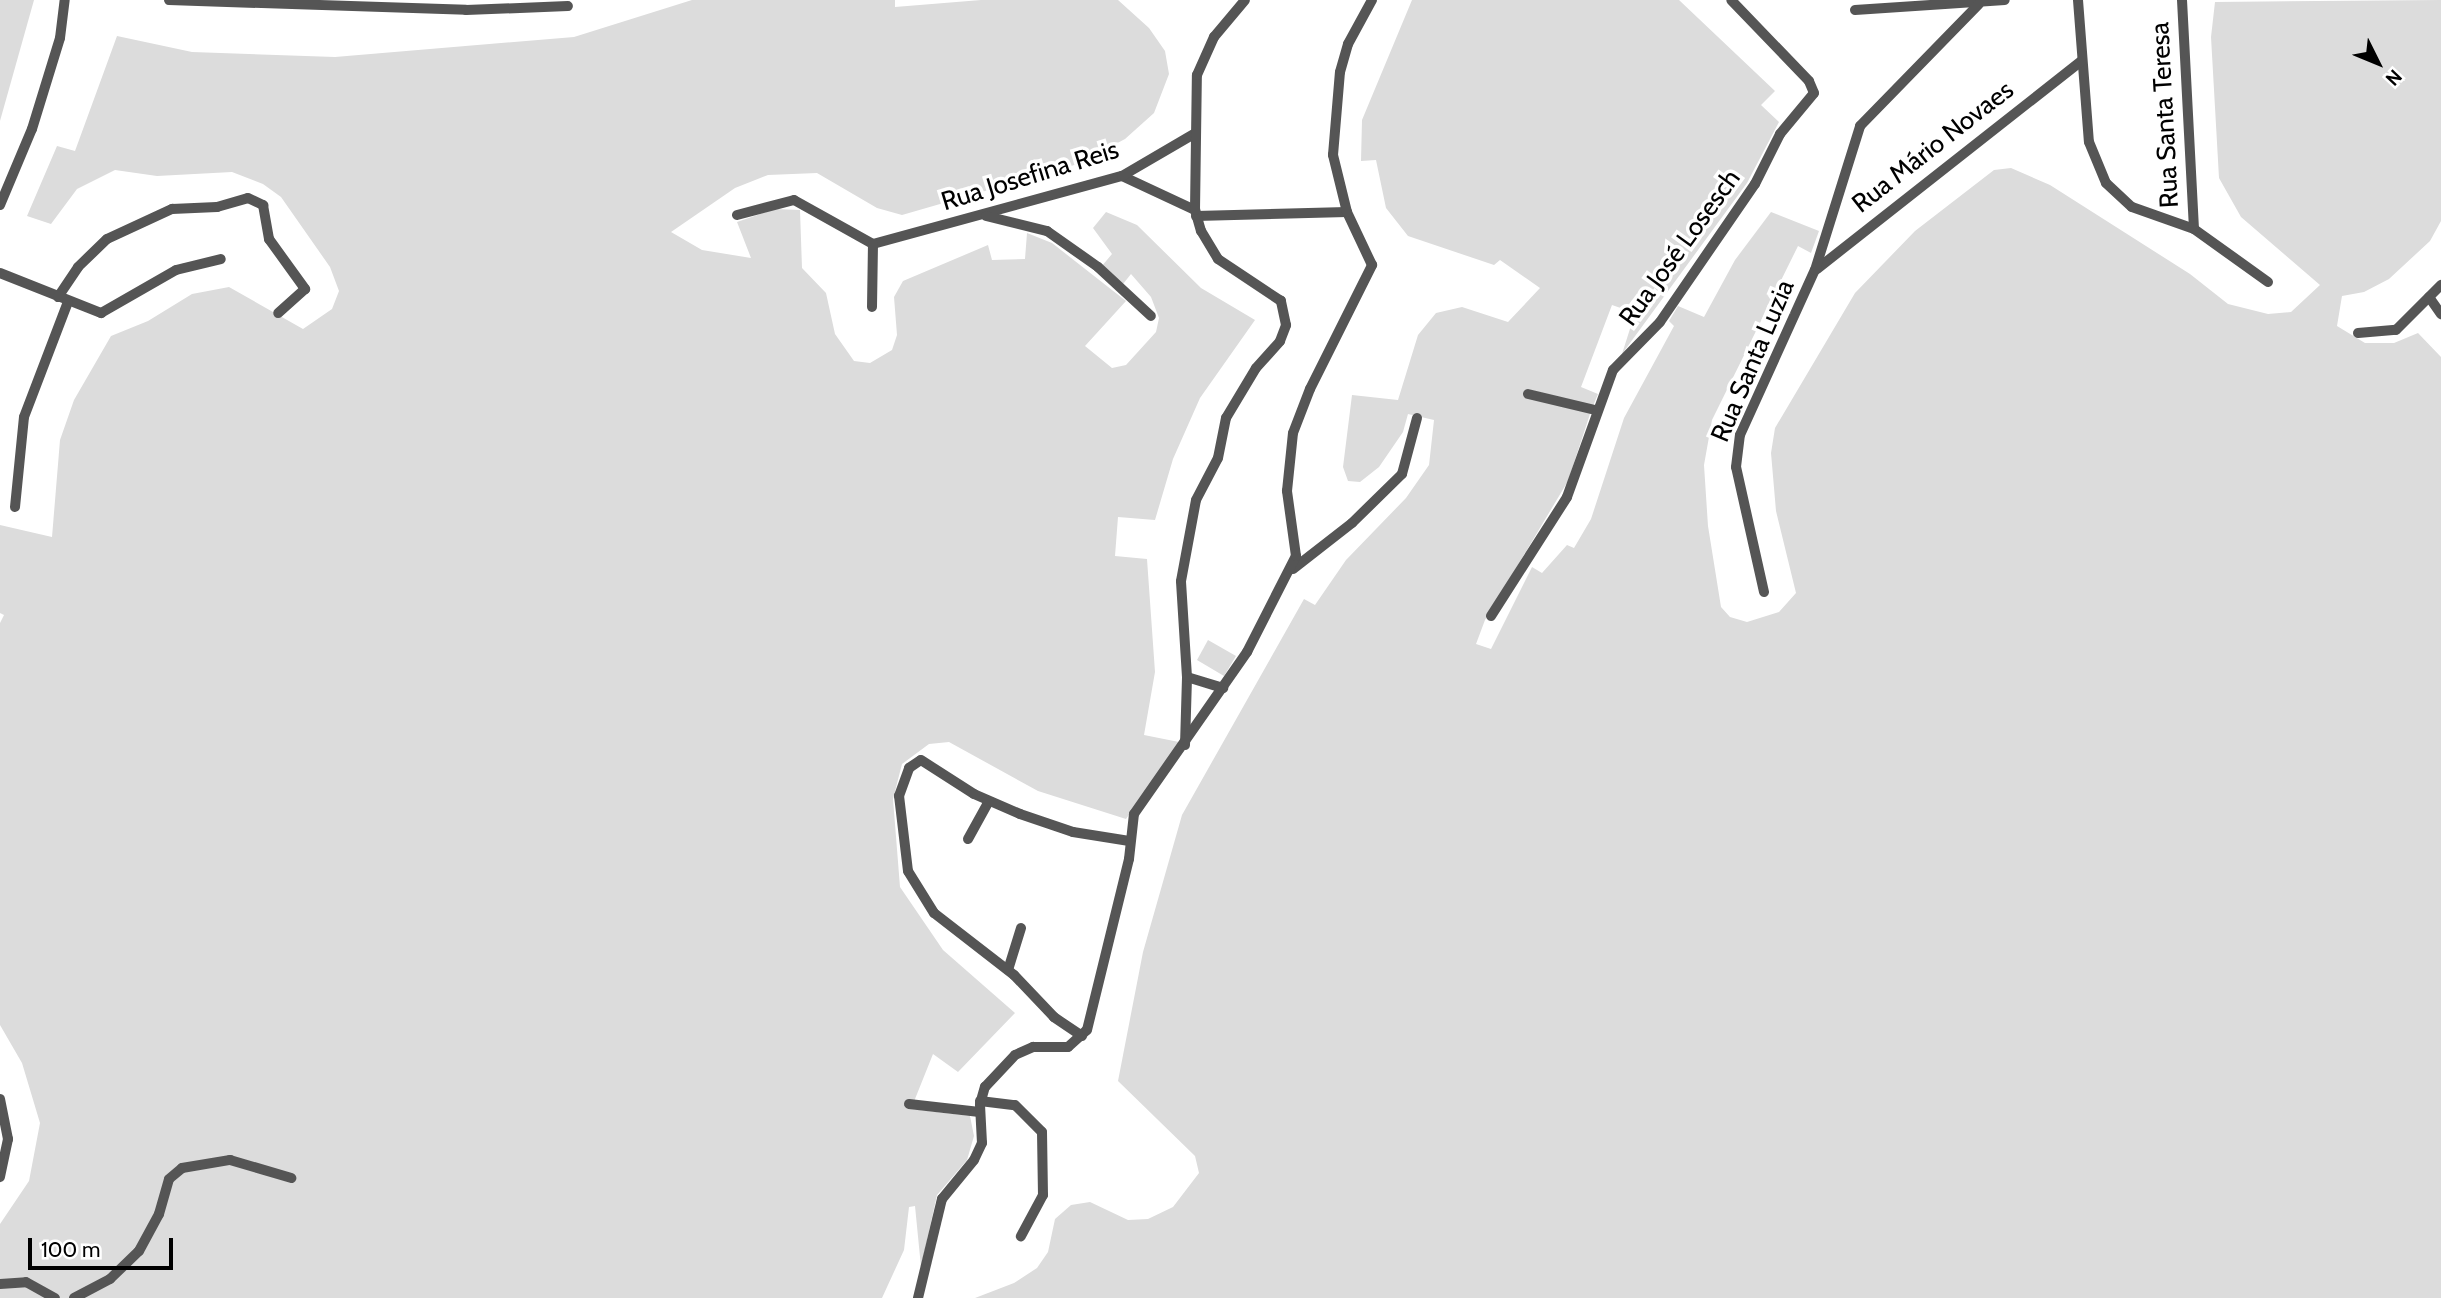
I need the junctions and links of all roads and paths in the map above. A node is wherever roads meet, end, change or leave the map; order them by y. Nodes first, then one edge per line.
1 (65, 0) edge
2 (1245, 0) edge
3 (1372, 0) edge
4 (1731, 0) edge
5 (2005, 0) edge
6 (2078, 0) edge
7 (2182, 0) edge
8 (177, 1) edge
9 (342, 2) edge
10 (1979, 4) junction
11 (568, 6) dead end
12 (1855, 10) dead end
13 (2081, 61) junction
14 (1194, 134) junction
15 (1122, 176) junction
16 (0, 205) edge
17 (1347, 212) junction
18 (1196, 213) junction
19 (737, 215) dead end
20 (983, 215) junction
21 (2194, 229) junction
22 (873, 244) junction
23 (221, 259) dead end
24 (1815, 270) junction
25 (0, 273) edge
26 (2268, 282) dead end
27 (2441, 285) edge
28 (2429, 297) junction
29 (63, 299) junction
30 (872, 307) dead end
31 (278, 313) dead end
32 (2441, 314) edge
33 (1151, 316) dead end
34 (2357, 332) dead end
35 (1528, 394) dead end
36 (1595, 410) junction
37 (1417, 418) dead end
38 (15, 507) dead end
39 (1291, 571) junction
40 (1764, 592) dead end
41 (1491, 616) dead end
42 (1187, 677) junction
43 (1223, 688) junction
44 (1185, 745) junction
45 (989, 801) junction
46 (968, 839) dead end
47 (1129, 841) junction
48 (1021, 928) dead end
49 (1008, 970) junction
50 (1082, 1036) junction
51 (0, 1099) edge
52 (909, 1104) dead end
53 (980, 1106) junction
54 (0, 1177) edge
55 (291, 1178) dead end
56 (1021, 1236) dead end
57 (0, 1284) edge
58 (55, 1298) edge
59 (74, 1298) edge
60 (918, 1298) edge

1 - 16 street
2 - 14 street
3 - 17 street
4 - 36 street, Rua José Losesch
5 - 10 street
6 - 13 street
7 - 21 street, Rua Santa Teresa
8 - 9 street
9 - 11 street
10 - 12 street
10 - 24 street, Rua Santa Luzia
13 - 21 street
13 - 24 street, Rua Mário Novaes
14 - 15 street, Rua Josefina Reis
14 - 18 street
15 - 18 street
15 - 20 street, Rua Josefina Reis
17 - 18 street
17 - 39 street
18 - 42 street
19 - 22 street
20 - 22 street, Rua Josefina Reis
20 - 33 street
21 - 26 street
22 - 30 street
23 - 29 street
24 - 40 street, Rua Santa Luzia
25 - 29 street
27 - 28 street
28 - 32 street
28 - 34 street
29 - 31 street
29 - 38 street
35 - 36 street
36 - 41 street, Rua José Losesch
37 - 39 street
39 - 43 street
42 - 43 street
42 - 44 street
43 - 44 street
44 - 47 street
45 - 46 street
45 - 47 street
45 - 49 street
47 - 50 street
48 - 49 street
49 - 50 street
50 - 53 street
51 - 54 street
52 - 53 street
53 - 56 street
53 - 60 street
55 - 59 street
57 - 58 street

